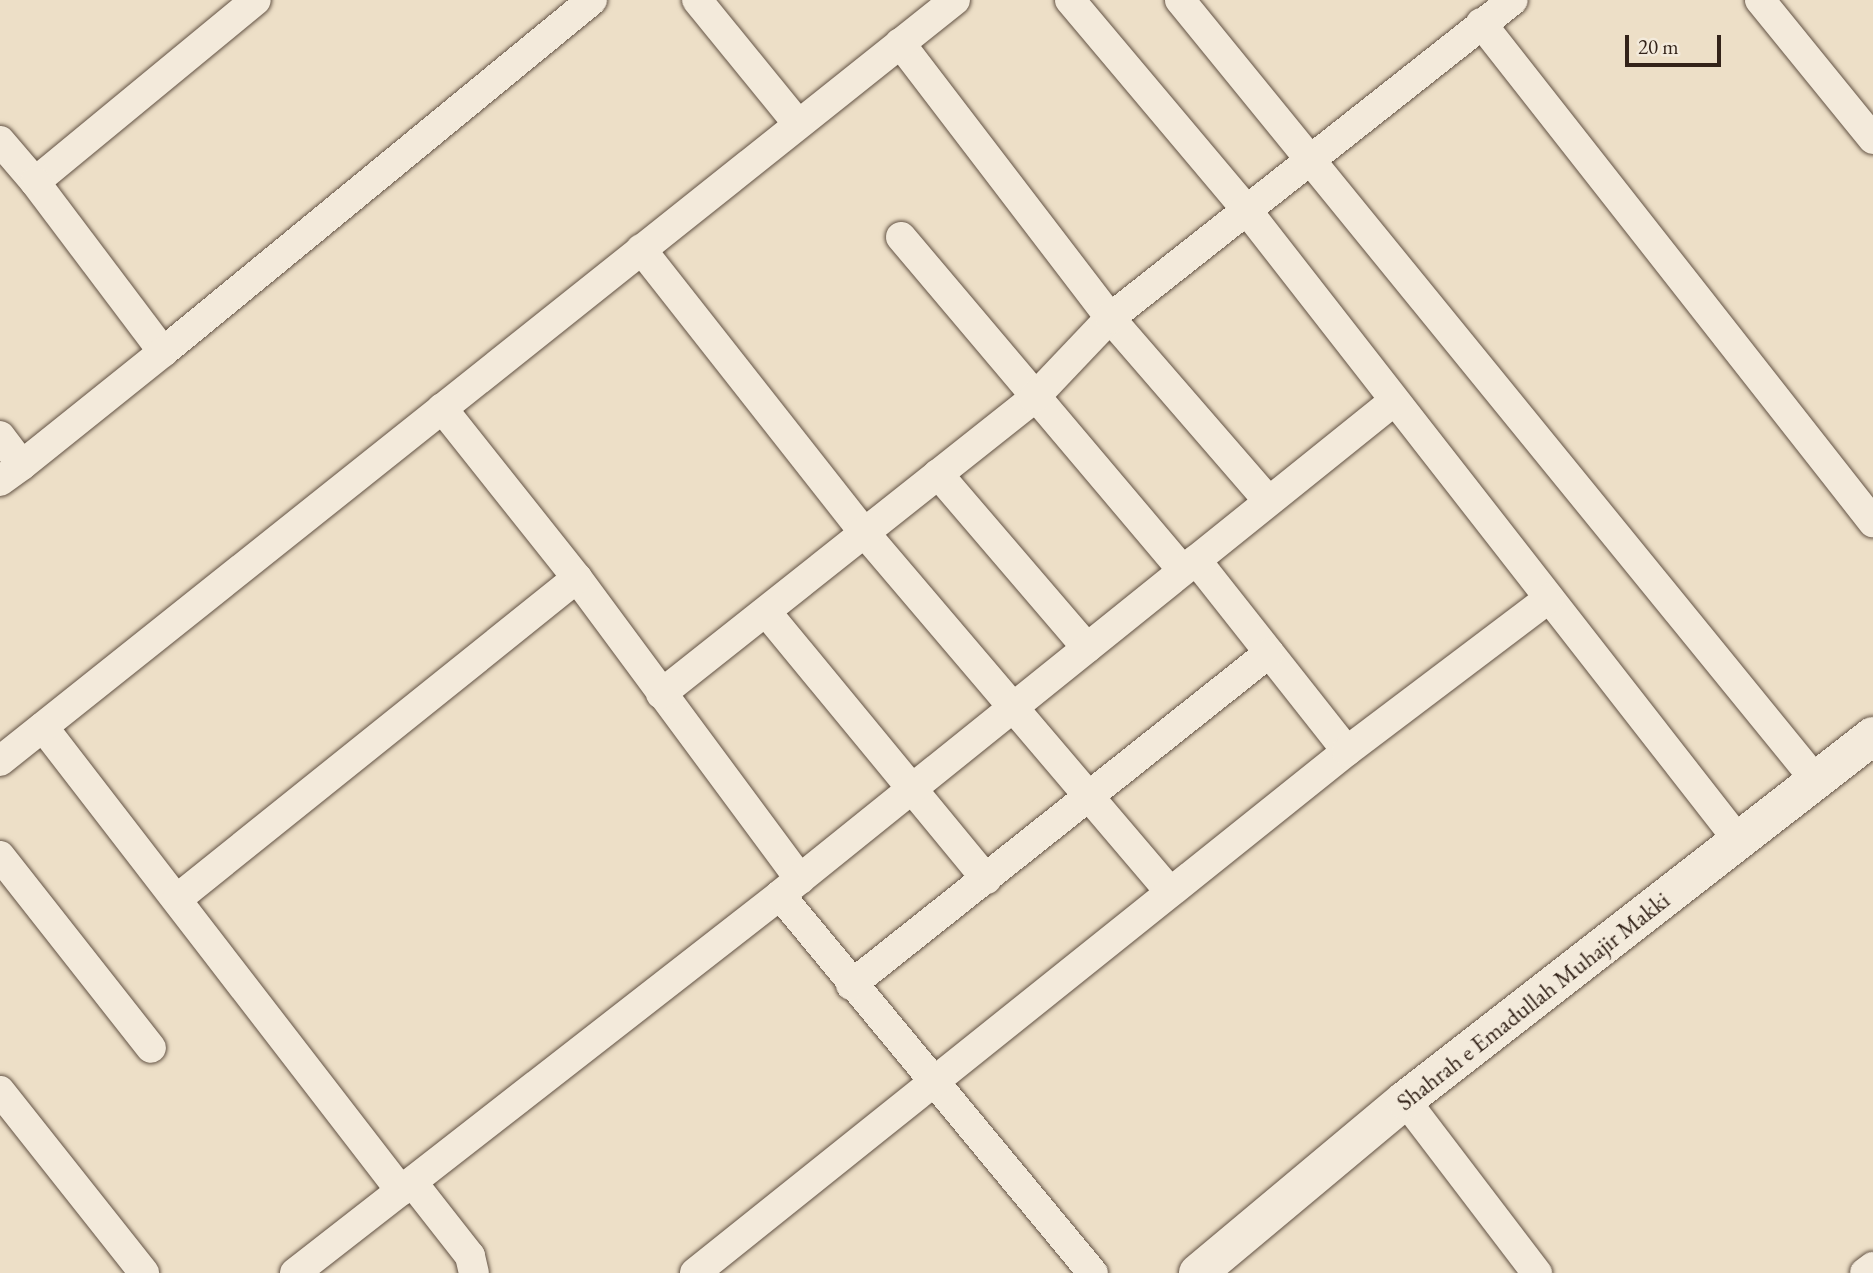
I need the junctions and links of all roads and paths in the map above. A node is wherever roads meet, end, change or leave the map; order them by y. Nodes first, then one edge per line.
1 (257, 0) edge
2 (592, 0) edge
3 (696, 0) edge
4 (956, 0) edge
5 (1070, 0) edge
6 (1180, 0) edge
7 (1513, 0) edge
8 (1760, 0) edge
9 (1481, 23) junction
10 (900, 43) junction
11 (798, 124) junction
12 (1873, 139) edge
13 (0, 141) edge
14 (1307, 159) junction
15 (35, 182) junction
16 (1245, 208) junction
17 (901, 237) dead end
18 (641, 249) junction
19 (1110, 318) junction
20 (163, 352) junction
21 (1034, 398) junction
22 (1394, 401) junction
23 (442, 408) junction
24 (0, 436) edge
25 (11, 473) edge
26 (938, 474) junction
27 (1268, 499) junction
28 (1873, 522) edge
29 (863, 531) junction
30 (1188, 564) junction
31 (577, 578) junction
32 (1549, 598) junction
33 (767, 613) junction
34 (1087, 648) junction
35 (1269, 653) junction
36 (661, 695) junction
37 (1015, 706) junction
38 (43, 727) junction
39 (1873, 736) edge
40 (1347, 751) junction
41 (0, 761) edge
42 (1817, 782) junction
43 (914, 788) junction
44 (1090, 796) junction
45 (1738, 840) junction
46 (0, 856) edge
47 (986, 879) junction
48 (790, 887) junction
49 (1171, 892) junction
50 (177, 899) junction
51 (851, 985) junction
52 (151, 1048) dead end
53 (930, 1084) junction
54 (0, 1091) edge
55 (1405, 1100) junction
56 (407, 1186) junction
57 (1873, 1267) edge
58 (144, 1273) edge
59 (295, 1273) edge
60 (474, 1273) edge
61 (695, 1273) edge
62 (1093, 1273) edge
63 (1198, 1273) edge
64 (1537, 1273) edge
65 (1865, 1273) edge

1 - 15 street
2 - 20 street
3 - 11 street
4 - 10 street
5 - 16 street
6 - 14 street
7 - 9 street
8 - 12 street
9 - 14 street
9 - 28 street
10 - 11 street
10 - 19 street
11 - 18 street
13 - 15 street
14 - 16 street
14 - 42 street
15 - 20 street
16 - 19 street
16 - 22 street
17 - 21 street
18 - 23 street
18 - 29 street
19 - 21 street
19 - 27 street
20 - 25 street
21 - 26 street
21 - 30 street
22 - 27 street
22 - 32 street
23 - 31 street
23 - 38 street
24 - 25 street
26 - 29 street
26 - 34 street
27 - 30 street
29 - 33 street
29 - 37 street
30 - 34 street
30 - 35 street
31 - 36 street
31 - 50 street
32 - 40 street
32 - 45 street
33 - 36 street
33 - 43 street
34 - 37 street
35 - 40 street
35 - 44 street
36 - 48 street
37 - 43 street
37 - 44 street
38 - 41 street
38 - 50 street
39 - 42 street, Shahrah e Emadullah Muhajir Makki
40 - 49 street
42 - 45 street, Shahrah e Emadullah Muhajir Makki
43 - 47 street
43 - 48 street
44 - 47 street
44 - 49 street
45 - 55 street, Shahrah e Emadullah Muhajir Makki
46 - 52 street
47 - 51 street
48 - 51 street
48 - 56 street
49 - 53 street
50 - 56 street
51 - 53 street
53 - 61 street
53 - 62 street
54 - 58 street
55 - 63 street, Shahrah e Emadullah Muhajir Makki
55 - 64 street
56 - 59 street
56 - 60 street
57 - 65 street

